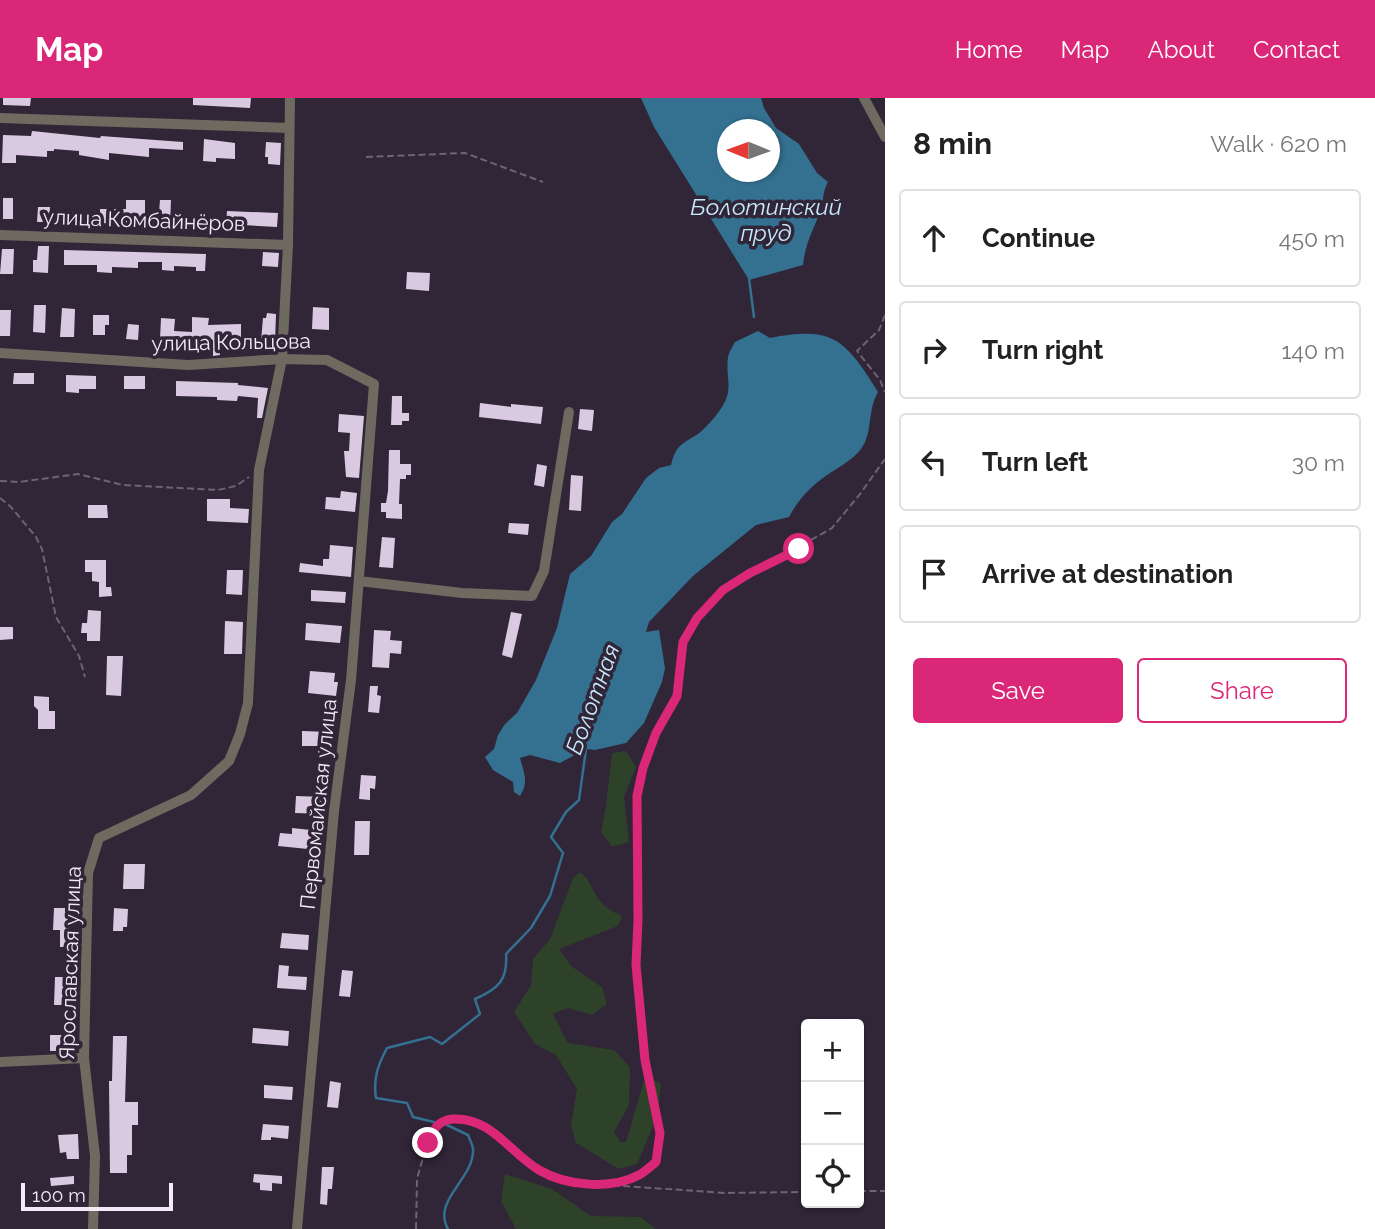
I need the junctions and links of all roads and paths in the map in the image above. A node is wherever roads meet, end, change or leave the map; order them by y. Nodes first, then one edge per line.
1 (290, 98) edge
2 (864, 98) edge
3 (0, 118) edge
4 (289, 128) junction
5 (885, 137) edge
6 (366, 157) dead end
7 (543, 182) dead end
8 (0, 235) edge
9 (288, 244) junction
10 (885, 316) edge
11 (0, 353) edge
12 (282, 359) junction
13 (374, 384) joint
14 (885, 392) edge
15 (569, 412) dead end
16 (885, 459) edge
17 (259, 470) junction
18 (0, 481) edge
19 (0, 498) edge
20 (359, 581) junction
21 (85, 677) dead end
22 (84, 1058) junction
23 (0, 1062) edge
24 (615, 1184) junction
25 (864, 1191) edge
26 (885, 1191) edge
27 (801, 1192) edge
28 (93, 1229) edge
29 (297, 1229) edge
30 (416, 1229) edge

1 - 4 street, Ярославская улица
2 - 5 street
3 - 4 street
4 - 9 street, Ярославская улица
6 - 7 path
8 - 9 street, улица Комбайнёров
9 - 12 street, Ярославская улица
10 - 14 path
11 - 12 street, улица Кольцова
12 - 13 street, улица Кольцова
12 - 17 street, Ярославская улица
13 - 20 street, Первомайская улица
15 - 20 street
16 - 24 path
17 - 18 path
17 - 22 street, Ярославская улица
19 - 21 path
20 - 29 street, Первомайская улица
22 - 23 street
22 - 28 street, Ярославская улица
24 - 27 path
24 - 30 path
25 - 26 path

